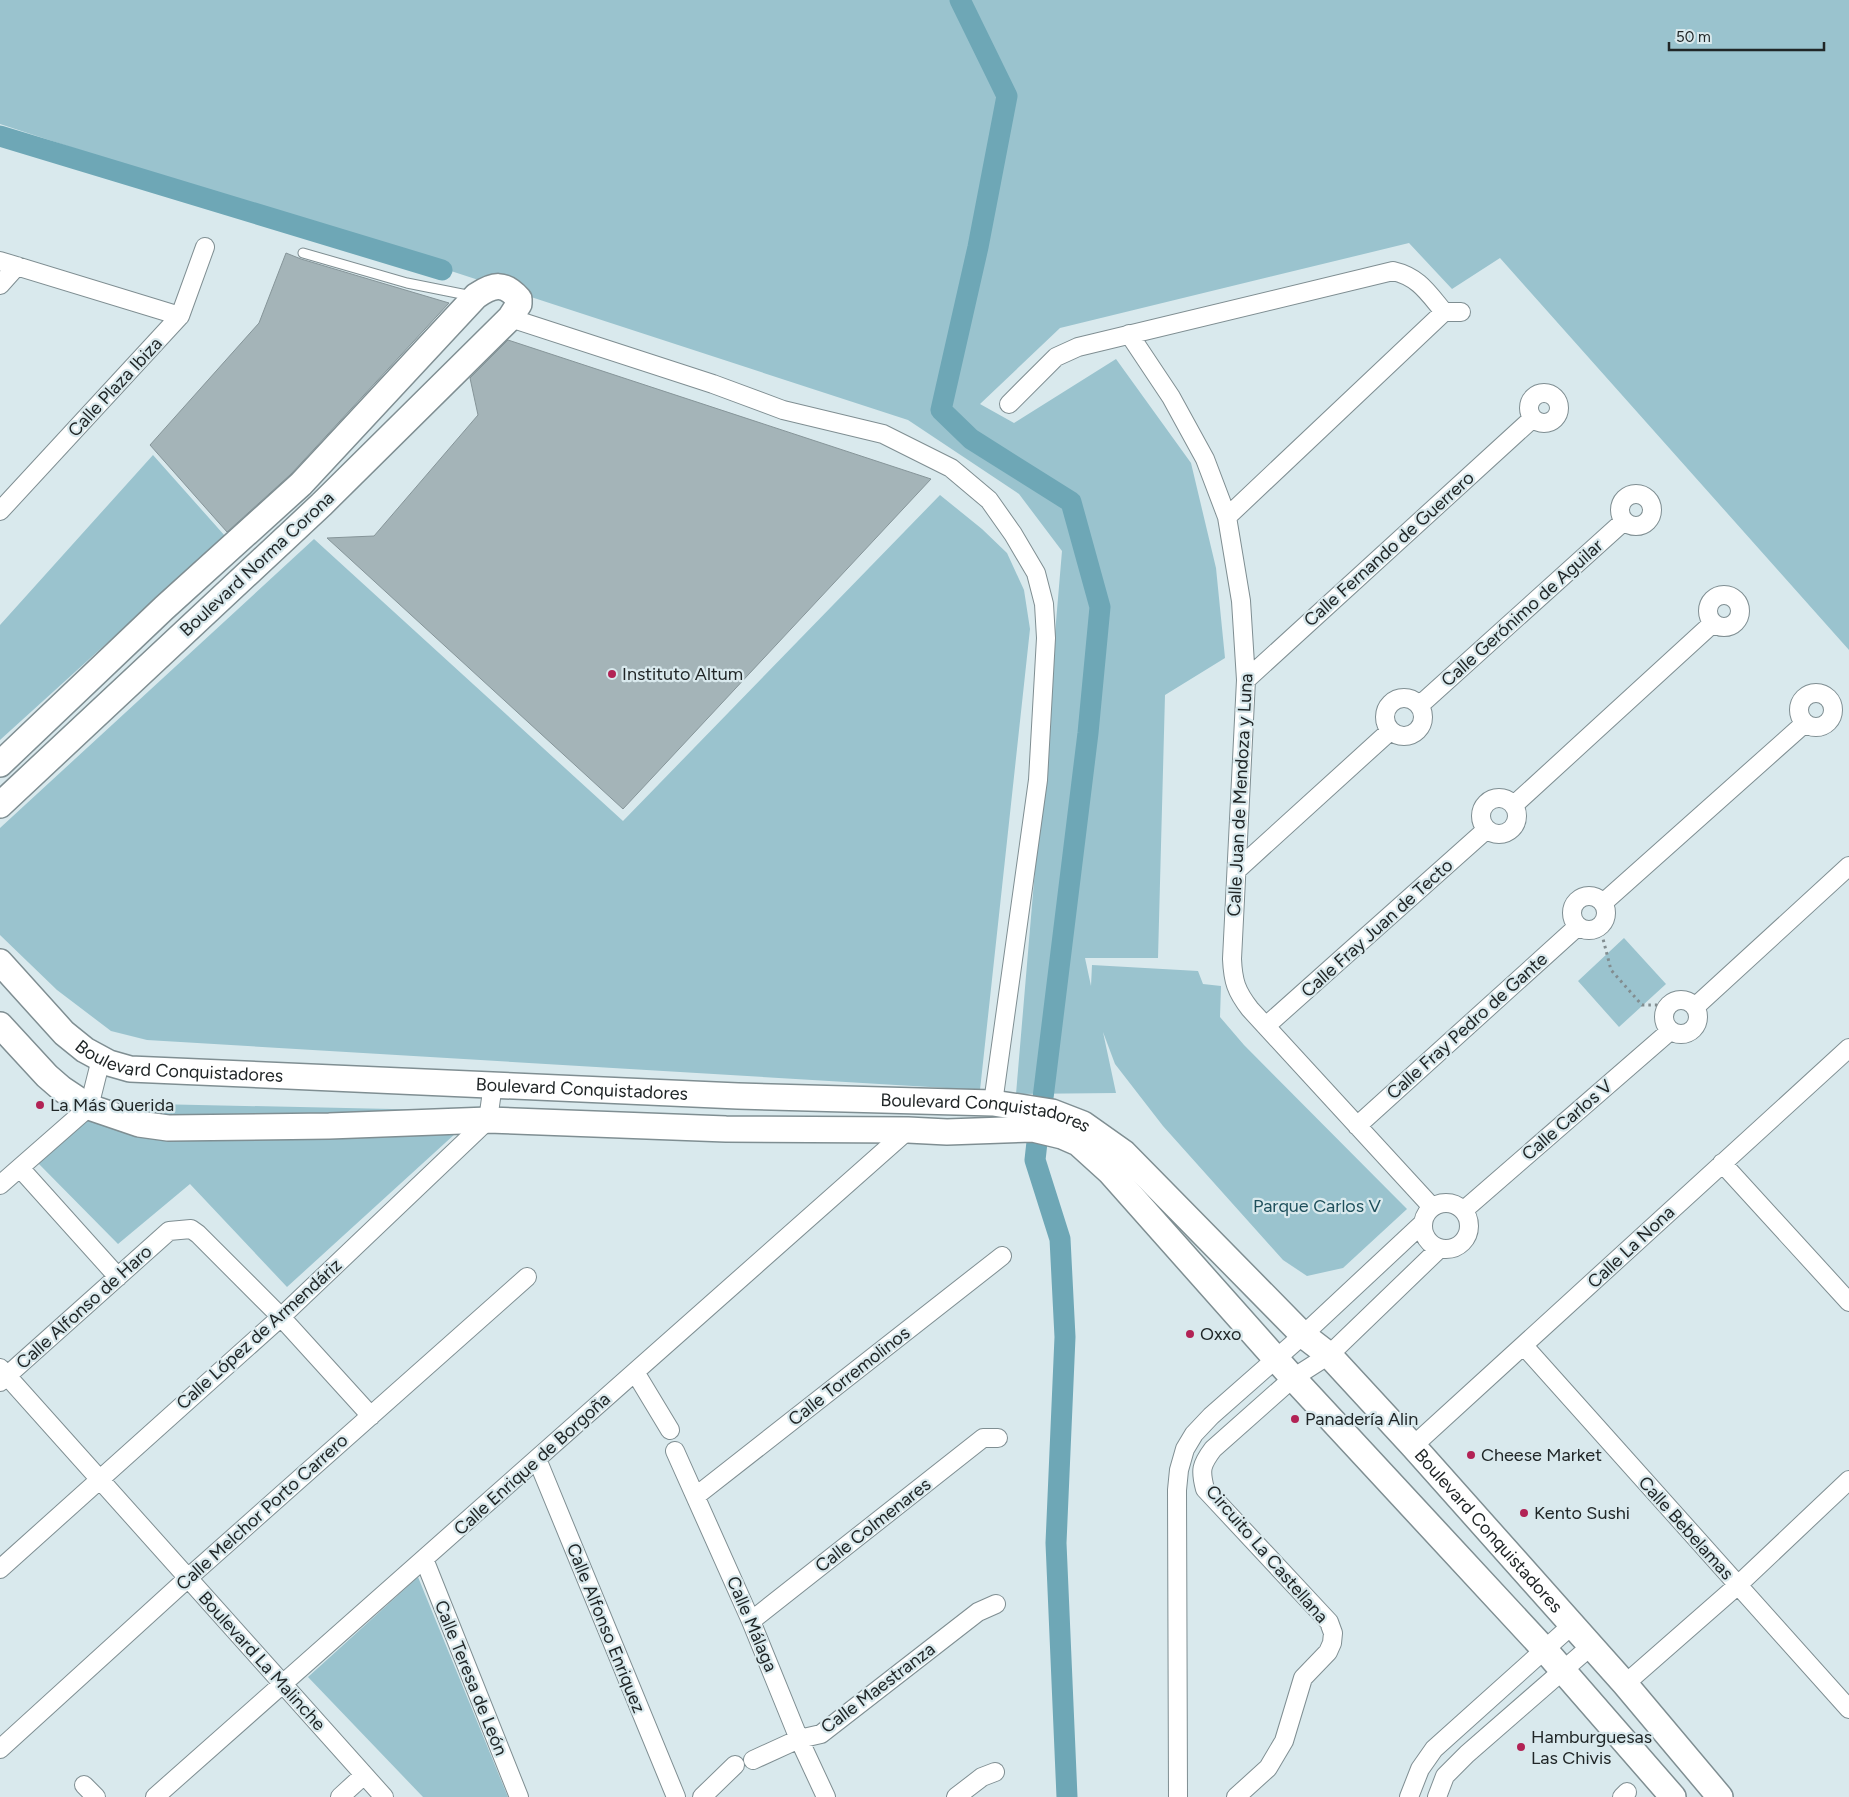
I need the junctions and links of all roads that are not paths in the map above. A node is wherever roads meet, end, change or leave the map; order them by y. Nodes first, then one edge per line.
1 (205, 247) dead end
2 (303, 253) dead end
3 (0, 261) edge
4 (17, 266) junction
5 (0, 285) edge
6 (476, 296) junction
7 (180, 316) junction
8 (510, 318) junction
9 (1129, 334) junction
10 (1009, 404) dead end
11 (1533, 418) dead end
12 (301, 484) junction
13 (322, 504) junction
14 (0, 512) edge
15 (1226, 517) junction
16 (1624, 521) dead end
17 (1713, 623) dead end
18 (1246, 680) junction
19 (1420, 705) junction
20 (1805, 723) dead end
21 (1390, 731) junction
22 (0, 764) edge
23 (0, 805) edge
24 (1514, 805) junction
25 (1487, 829) junction
26 (1849, 866) edge
27 (1237, 870) junction
28 (1603, 903) junction
29 (1578, 926) junction
30 (0, 962) edge
31 (1695, 1007) junction
32 (0, 1025) edge
33 (1266, 1026) junction
34 (1670, 1031) junction
35 (1849, 1048) edge
36 (101, 1059) junction
37 (493, 1084) junction
38 (993, 1104) junction
39 (88, 1107) junction
40 (488, 1120) junction
41 (1357, 1126) junction
42 (908, 1130) junction
43 (1722, 1163) junction
44 (20, 1168) junction
45 (0, 1185) edge
46 (1432, 1208) junction
47 (1464, 1210) junction
48 (1424, 1223) junction
49 (1439, 1249) junction
50 (1002, 1256) dead end
51 (118, 1276) junction
52 (526, 1277) dead end
53 (1847, 1294) edge
54 (281, 1317) junction
55 (1303, 1335) junction
56 (1524, 1346) junction
57 (1329, 1355) junction
58 (1276, 1358) junction
59 (635, 1372) junction
60 (2, 1375) edge
61 (1293, 1378) junction
62 (371, 1416) junction
63 (670, 1430) dead end
64 (998, 1438) dead end
65 (1413, 1446) junction
66 (676, 1451) dead end
67 (537, 1459) junction
68 (1179, 1470) junction
69 (1201, 1473) junction
70 (99, 1479) junction
71 (1849, 1480) edge
72 (696, 1496) junction
73 (424, 1559) junction
74 (0, 1569) edge
75 (188, 1578) junction
76 (1738, 1585) junction
77 (996, 1604) dead end
78 (752, 1621) junction
79 (1572, 1626) junction
80 (1591, 1646) junction
81 (1545, 1650) junction
82 (1564, 1671) junction
83 (283, 1684) junction
84 (1624, 1684) junction
85 (1849, 1709) edge
86 (798, 1739) junction
87 (0, 1749) edge
88 (753, 1760) dead end
89 (735, 1765) dead end
90 (995, 1772) dead end
91 (364, 1775) junction
92 (84, 1785) dead end
93 (96, 1797) edge
94 (155, 1797) edge
95 (340, 1797) edge
96 (384, 1797) edge
97 (519, 1797) edge
98 (676, 1797) edge
99 (702, 1797) edge
100 (826, 1797) edge
101 (956, 1797) edge
102 (1178, 1797) edge
103 (1236, 1797) edge
104 (1409, 1797) edge
105 (1437, 1797) edge
106 (1673, 1797) edge
107 (1720, 1797) edge

1 - 7 street, Calle Plaza Ibiza
2 - 6 lane
3 - 4 street
4 - 5 street
4 - 7 street
6 - 8 street
6 - 12 street, Boulevard Norma Corona
7 - 14 street, Calle Plaza Ibiza
8 - 13 street, Boulevard Norma Corona
8 - 38 street
9 - 10 street
9 - 15 street, Calle Juan de Mendoza y Luna
9 - 15 street
11 - 18 street, Calle Fernando de Guerrero
12 - 13 street
12 - 22 street, Boulevard Norma Corona
13 - 23 street, Boulevard Norma Corona
15 - 18 street, Calle Juan de Mendoza y Luna
16 - 19 street, Calle Gerónimo de Aguilar
17 - 24 street
18 - 27 street, Calle Juan de Mendoza y Luna
19 - 21 street
19 - 21 street
20 - 28 street
21 - 27 street
24 - 25 street
24 - 25 street
25 - 33 street, Calle Fray Juan de Tecto
26 - 31 street
27 - 33 street, Calle Juan de Mendoza y Luna
28 - 29 street
28 - 29 street
29 - 41 street, Calle Fray Pedro de Gante
30 - 36 street, Boulevard Conquistadores
31 - 34 street
31 - 34 street
32 - 39 street, Boulevard Conquistadores
33 - 41 street, Calle Juan de Mendoza y Luna
34 - 47 street, Calle Carlos V
35 - 43 street, Calle La Nona
36 - 37 street, Boulevard Conquistadores
36 - 39 street
37 - 38 street, Boulevard Conquistadores
37 - 40 street
38 - 55 street, Boulevard Conquistadores
39 - 40 street, Boulevard Conquistadores
39 - 44 street
40 - 42 street, Boulevard Conquistadores
40 - 54 street, Calle López de Armendáriz
41 - 46 street, Calle Juan de Mendoza y Luna
42 - 58 street, Boulevard Conquistadores
42 - 59 street, Calle Enrique de Borgoña
43 - 53 street
43 - 56 street, Calle La Nona
44 - 45 street
44 - 51 street
46 - 47 street
46 - 48 street
47 - 49 street
48 - 49 street
48 - 55 street
49 - 57 street
50 - 72 street, Calle Torremolinos
51 - 54 street, Calle Alfonso de Haro
51 - 60 street, Calle Alfonso de Haro
52 - 62 street, Calle Melchor Porto Carrero
54 - 62 street
54 - 70 street, Calle López de Armendáriz
55 - 57 street, Boulevard Conquistadores
55 - 58 street, Circuito La Castellana
56 - 65 street, Calle La Nona
56 - 76 street, Calle Bebelamas
57 - 61 street, Circuito La Castellana
57 - 65 street, Boulevard Conquistadores
58 - 61 street, Boulevard Conquistadores
58 - 68 street, Circuito La Castellana
59 - 63 street
59 - 67 street, Calle Enrique de Borgoña
60 - 70 street, Boulevard La Malinche
61 - 69 street, Circuito La Castellana
61 - 81 street, Boulevard Conquistadores
62 - 75 street, Calle Melchor Porto Carrero
64 - 78 street, Calle Colmenares
65 - 79 street, Boulevard Conquistadores
66 - 72 street, Calle Málaga
67 - 73 street, Calle Enrique de Borgoña
67 - 98 street, Calle Alfonso Enriquez
68 - 69 street
68 - 102 street, Circuito La Castellana
69 - 103 street, Circuito La Castellana
70 - 74 street, Calle López de Armendáriz
70 - 75 street, Boulevard La Malinche
71 - 76 street
72 - 78 street, Calle Málaga
73 - 83 street, Calle Enrique de Borgoña
73 - 97 street, Calle Teresa de León
75 - 83 street, Boulevard La Malinche
75 - 87 street, Calle Melchor Porto Carrero
76 - 84 street
76 - 85 street, Calle Bebelamas
77 - 86 street, Calle Maestranza
78 - 86 street, Calle Málaga
79 - 80 street, Boulevard Conquistadores
79 - 81 street
80 - 82 street
80 - 84 street, Boulevard Conquistadores
81 - 82 street, Boulevard Conquistadores
81 - 104 street
82 - 105 street
82 - 106 street, Boulevard Conquistadores
83 - 91 street, Boulevard La Malinche
83 - 94 street, Calle Enrique de Borgoña
84 - 107 street, Boulevard Conquistadores
86 - 88 street, Calle Maestranza
86 - 100 street, Calle Málaga
89 - 99 street
90 - 101 street
91 - 95 street
91 - 96 street, Boulevard La Malinche
92 - 93 street

